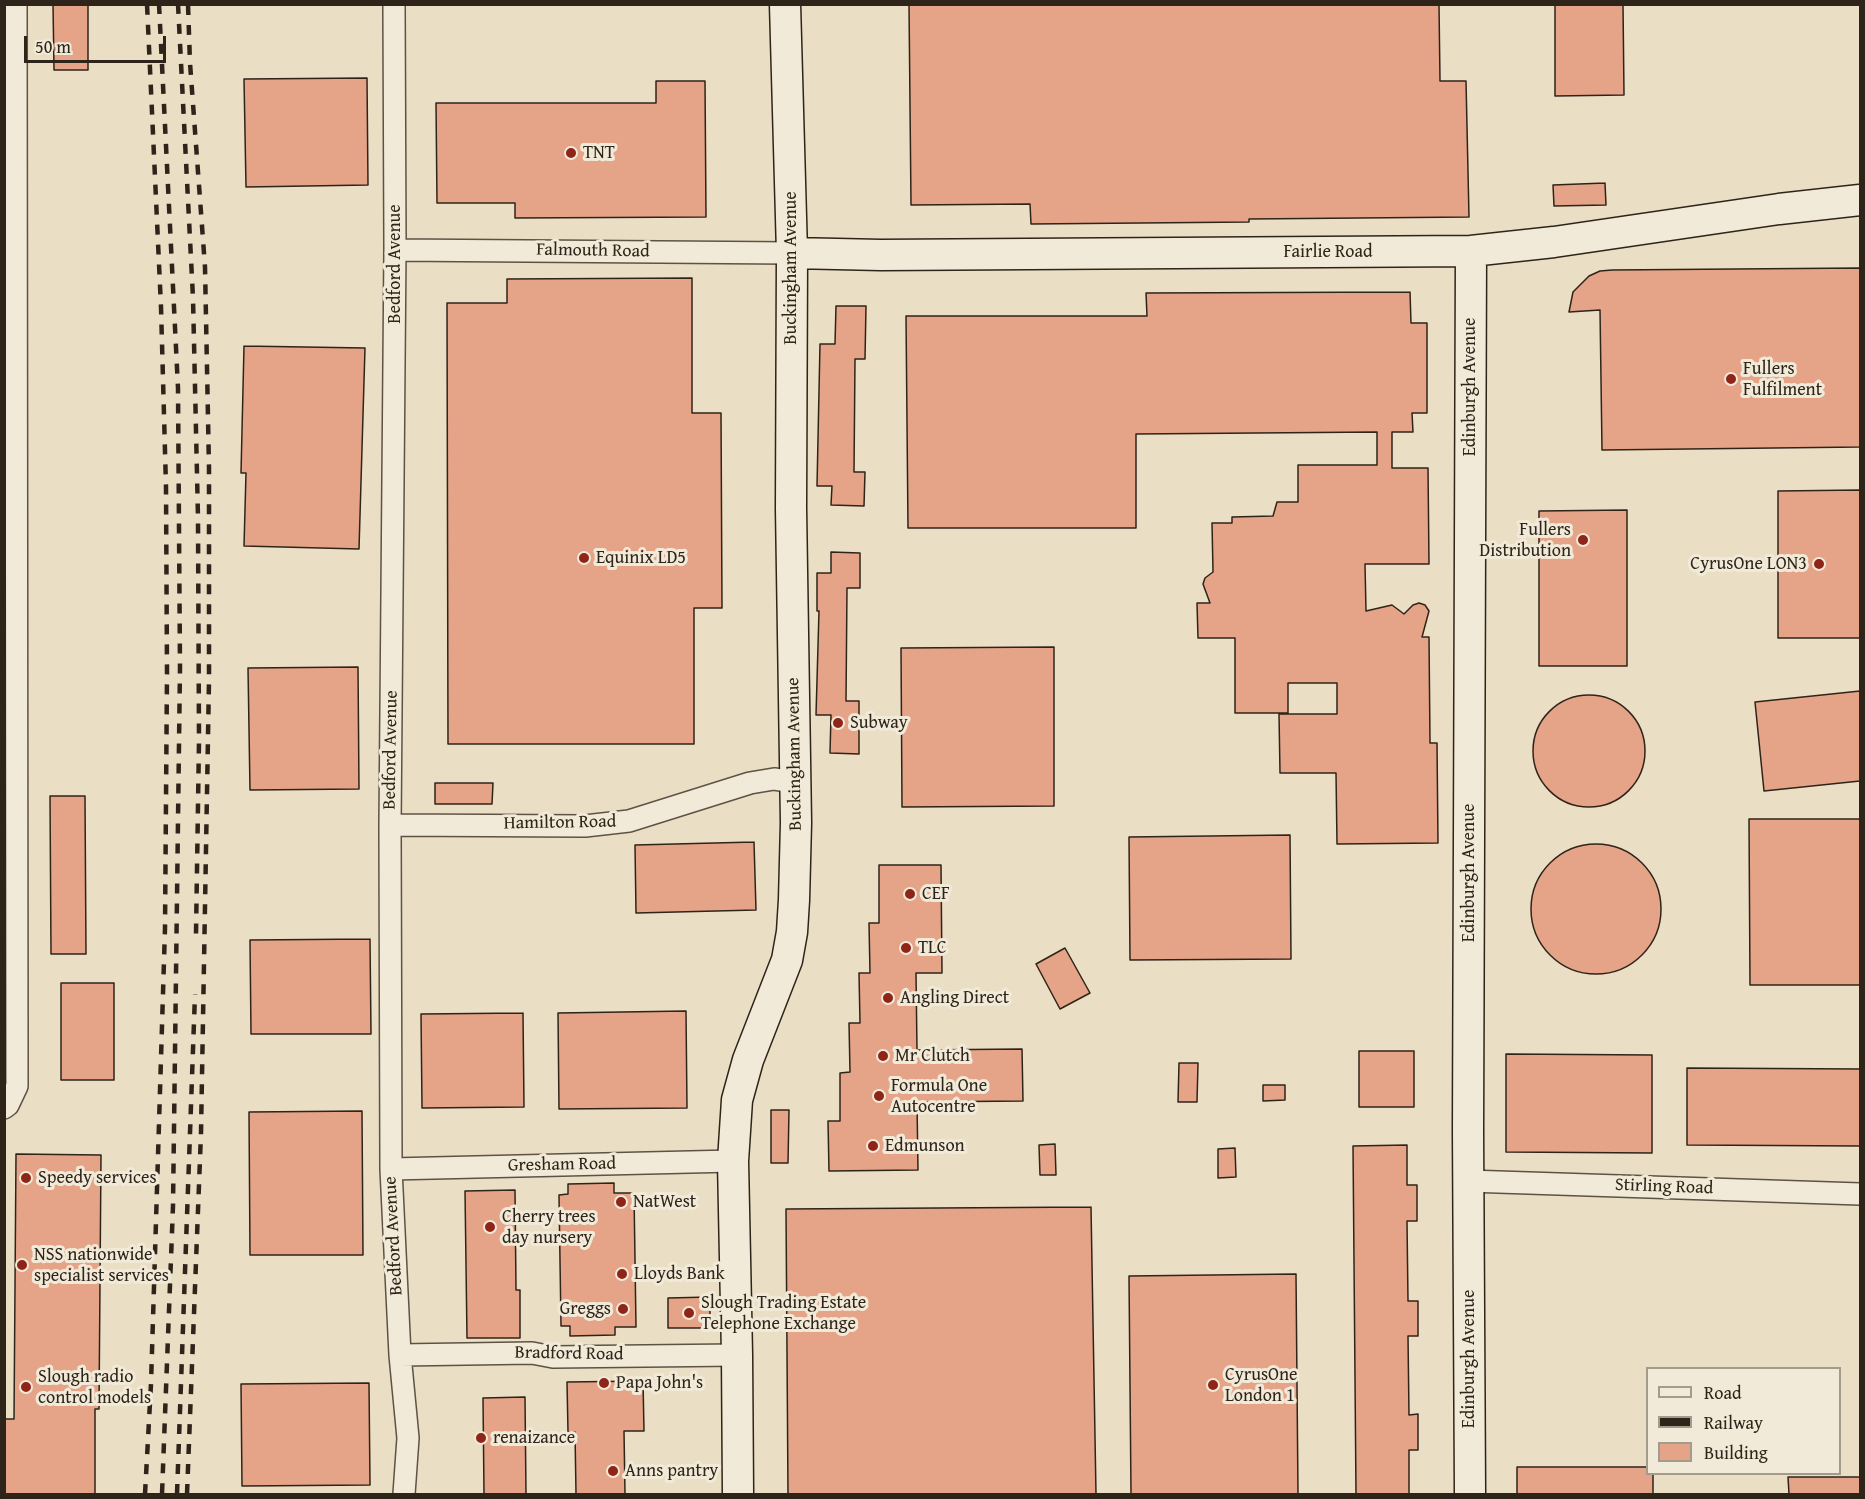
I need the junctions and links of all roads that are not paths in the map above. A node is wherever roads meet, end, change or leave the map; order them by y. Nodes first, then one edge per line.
1 (16, 4) edge
2 (394, 4) edge
3 (785, 4) edge
4 (1860, 200) edge
5 (395, 250) junction
6 (1471, 251) junction
7 (792, 253) junction
8 (795, 782) junction
9 (390, 825) junction
10 (4, 1108) edge
11 (733, 1161) junction
12 (391, 1169) junction
13 (1468, 1180) junction
14 (1860, 1194) edge
15 (400, 1354) junction
16 (737, 1355) junction
17 (404, 1494) edge
18 (738, 1494) edge
19 (1470, 1494) edge

1 - 10 street
2 - 5 street, Bedford Avenue
3 - 7 street, Buckingham Avenue
4 - 6 street, Fairlie Road
5 - 7 street, Falmouth Road
5 - 9 street, Bedford Avenue
6 - 7 street, Fairlie Road
6 - 13 street, Edinburgh Avenue
7 - 8 street, Buckingham Avenue
8 - 9 street, Hamilton Road
8 - 11 street, Buckingham Avenue
9 - 12 street, Bedford Avenue
11 - 12 street, Gresham Road
11 - 16 street, Buckingham Avenue
12 - 15 street, Bedford Avenue
13 - 14 street, Stirling Road
13 - 19 street, Edinburgh Avenue
15 - 16 street, Bradford Road
15 - 17 street, Bedford Avenue
16 - 18 street, Buckingham Avenue

